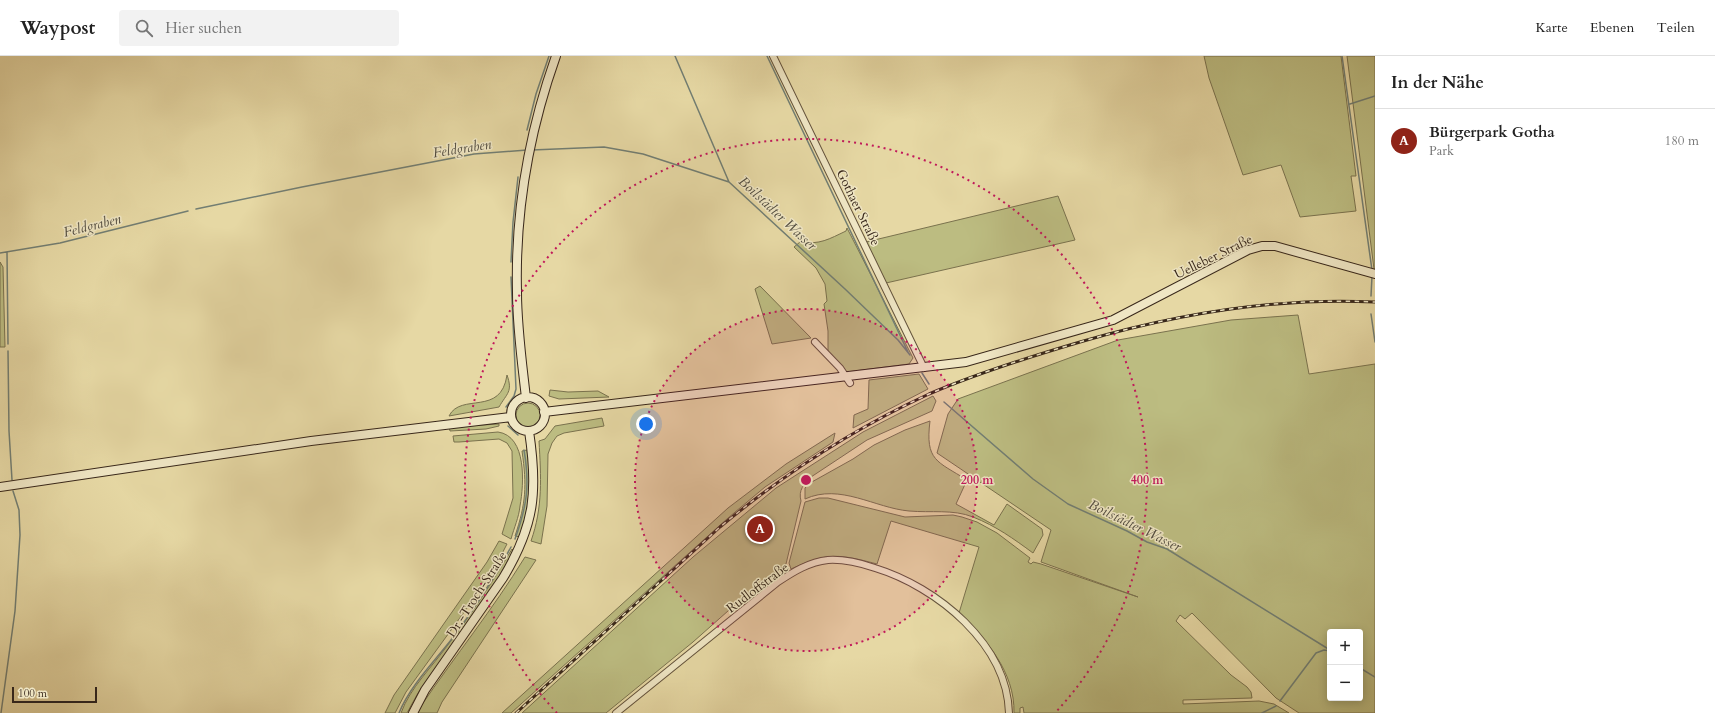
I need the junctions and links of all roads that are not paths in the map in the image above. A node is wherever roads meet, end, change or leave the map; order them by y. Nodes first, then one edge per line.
1 (556, 56) edge
2 (773, 56) edge
3 (1372, 274) edge
4 (815, 342) dead end
5 (924, 368) junction
6 (848, 380) junction
7 (526, 398) junction
8 (544, 412) junction
9 (511, 417) junction
10 (529, 431) junction
11 (0, 487) edge
12 (413, 713) edge
13 (616, 713) edge
14 (1009, 713) edge

1 - 7 street
2 - 5 street, Gothaer Straße
3 - 5 street, Uelleber Straße
4 - 6 street
5 - 6 street, Uelleber Straße
6 - 8 street, Uelleber Straße
7 - 8 street
7 - 9 street
8 - 10 street
9 - 10 street
9 - 11 street
10 - 12 street, Dr.-Troch-Straße
13 - 14 street, Rudloffstraße

